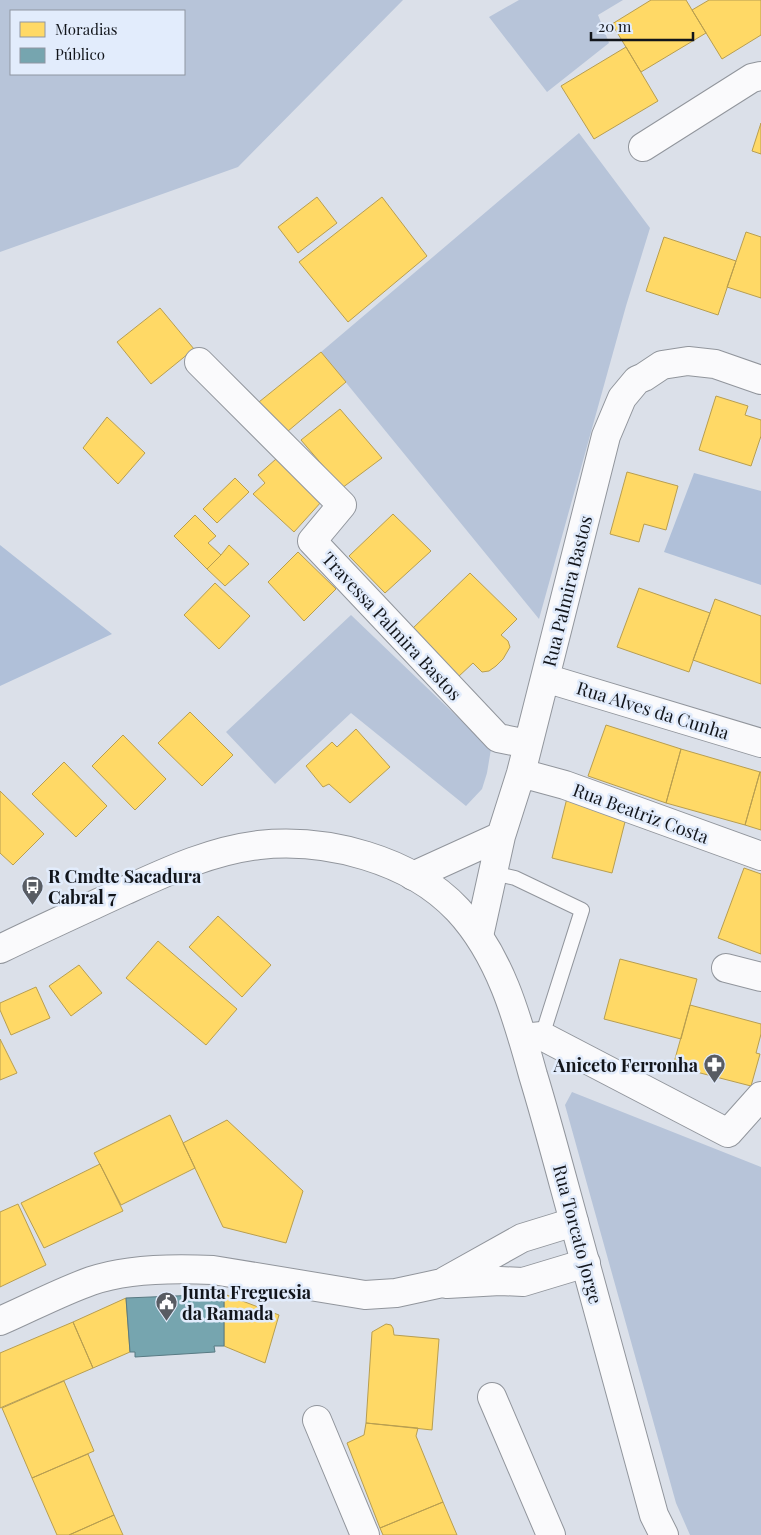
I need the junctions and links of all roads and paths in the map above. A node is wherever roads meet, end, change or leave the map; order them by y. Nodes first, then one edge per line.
1 (761, 76) edge
2 (643, 147) dead end
3 (199, 362) dead end
4 (761, 380) edge
5 (545, 678) junction
6 (761, 742) edge
7 (528, 744) junction
8 (521, 772) junction
9 (501, 836) junction
10 (761, 856) edge
11 (493, 873) junction
12 (413, 876) junction
13 (479, 936) junction
14 (0, 949) edge
15 (726, 968) dead end
16 (761, 977) edge
17 (532, 1037) junction
18 (761, 1096) edge
19 (574, 1222) junction
20 (586, 1263) junction
21 (442, 1283) junction
22 (0, 1321) edge
23 (492, 1397) dead end
24 (317, 1420) dead end
25 (365, 1535) edge
26 (550, 1535) edge
27 (664, 1535) edge

1 - 2 street
3 - 7 street, Travessa Palmira Bastos
4 - 5 street, Rua Palmira Bastos
5 - 6 street, Rua Alves da Cunha
5 - 7 street, Rua Palmira Bastos
7 - 8 street, Rua Palmira Bastos
8 - 9 street, Rua Palmira Bastos
8 - 10 street, Rua Beatriz Costa
9 - 11 street, Rua Palmira Bastos
9 - 12 street
11 - 13 street, Rua Palmira Bastos
11 - 17 lane
12 - 13 street, Rua Torcato Jorge
12 - 14 street, Rua Torcato Jorge
13 - 17 street, Rua Torcato Jorge
15 - 16 street
17 - 18 street
17 - 19 street, Rua Torcato Jorge
19 - 20 street, Rua Torcato Jorge
19 - 21 street
20 - 21 street
20 - 27 street, Rua Torcato Jorge
21 - 22 street
23 - 26 street
24 - 25 street

